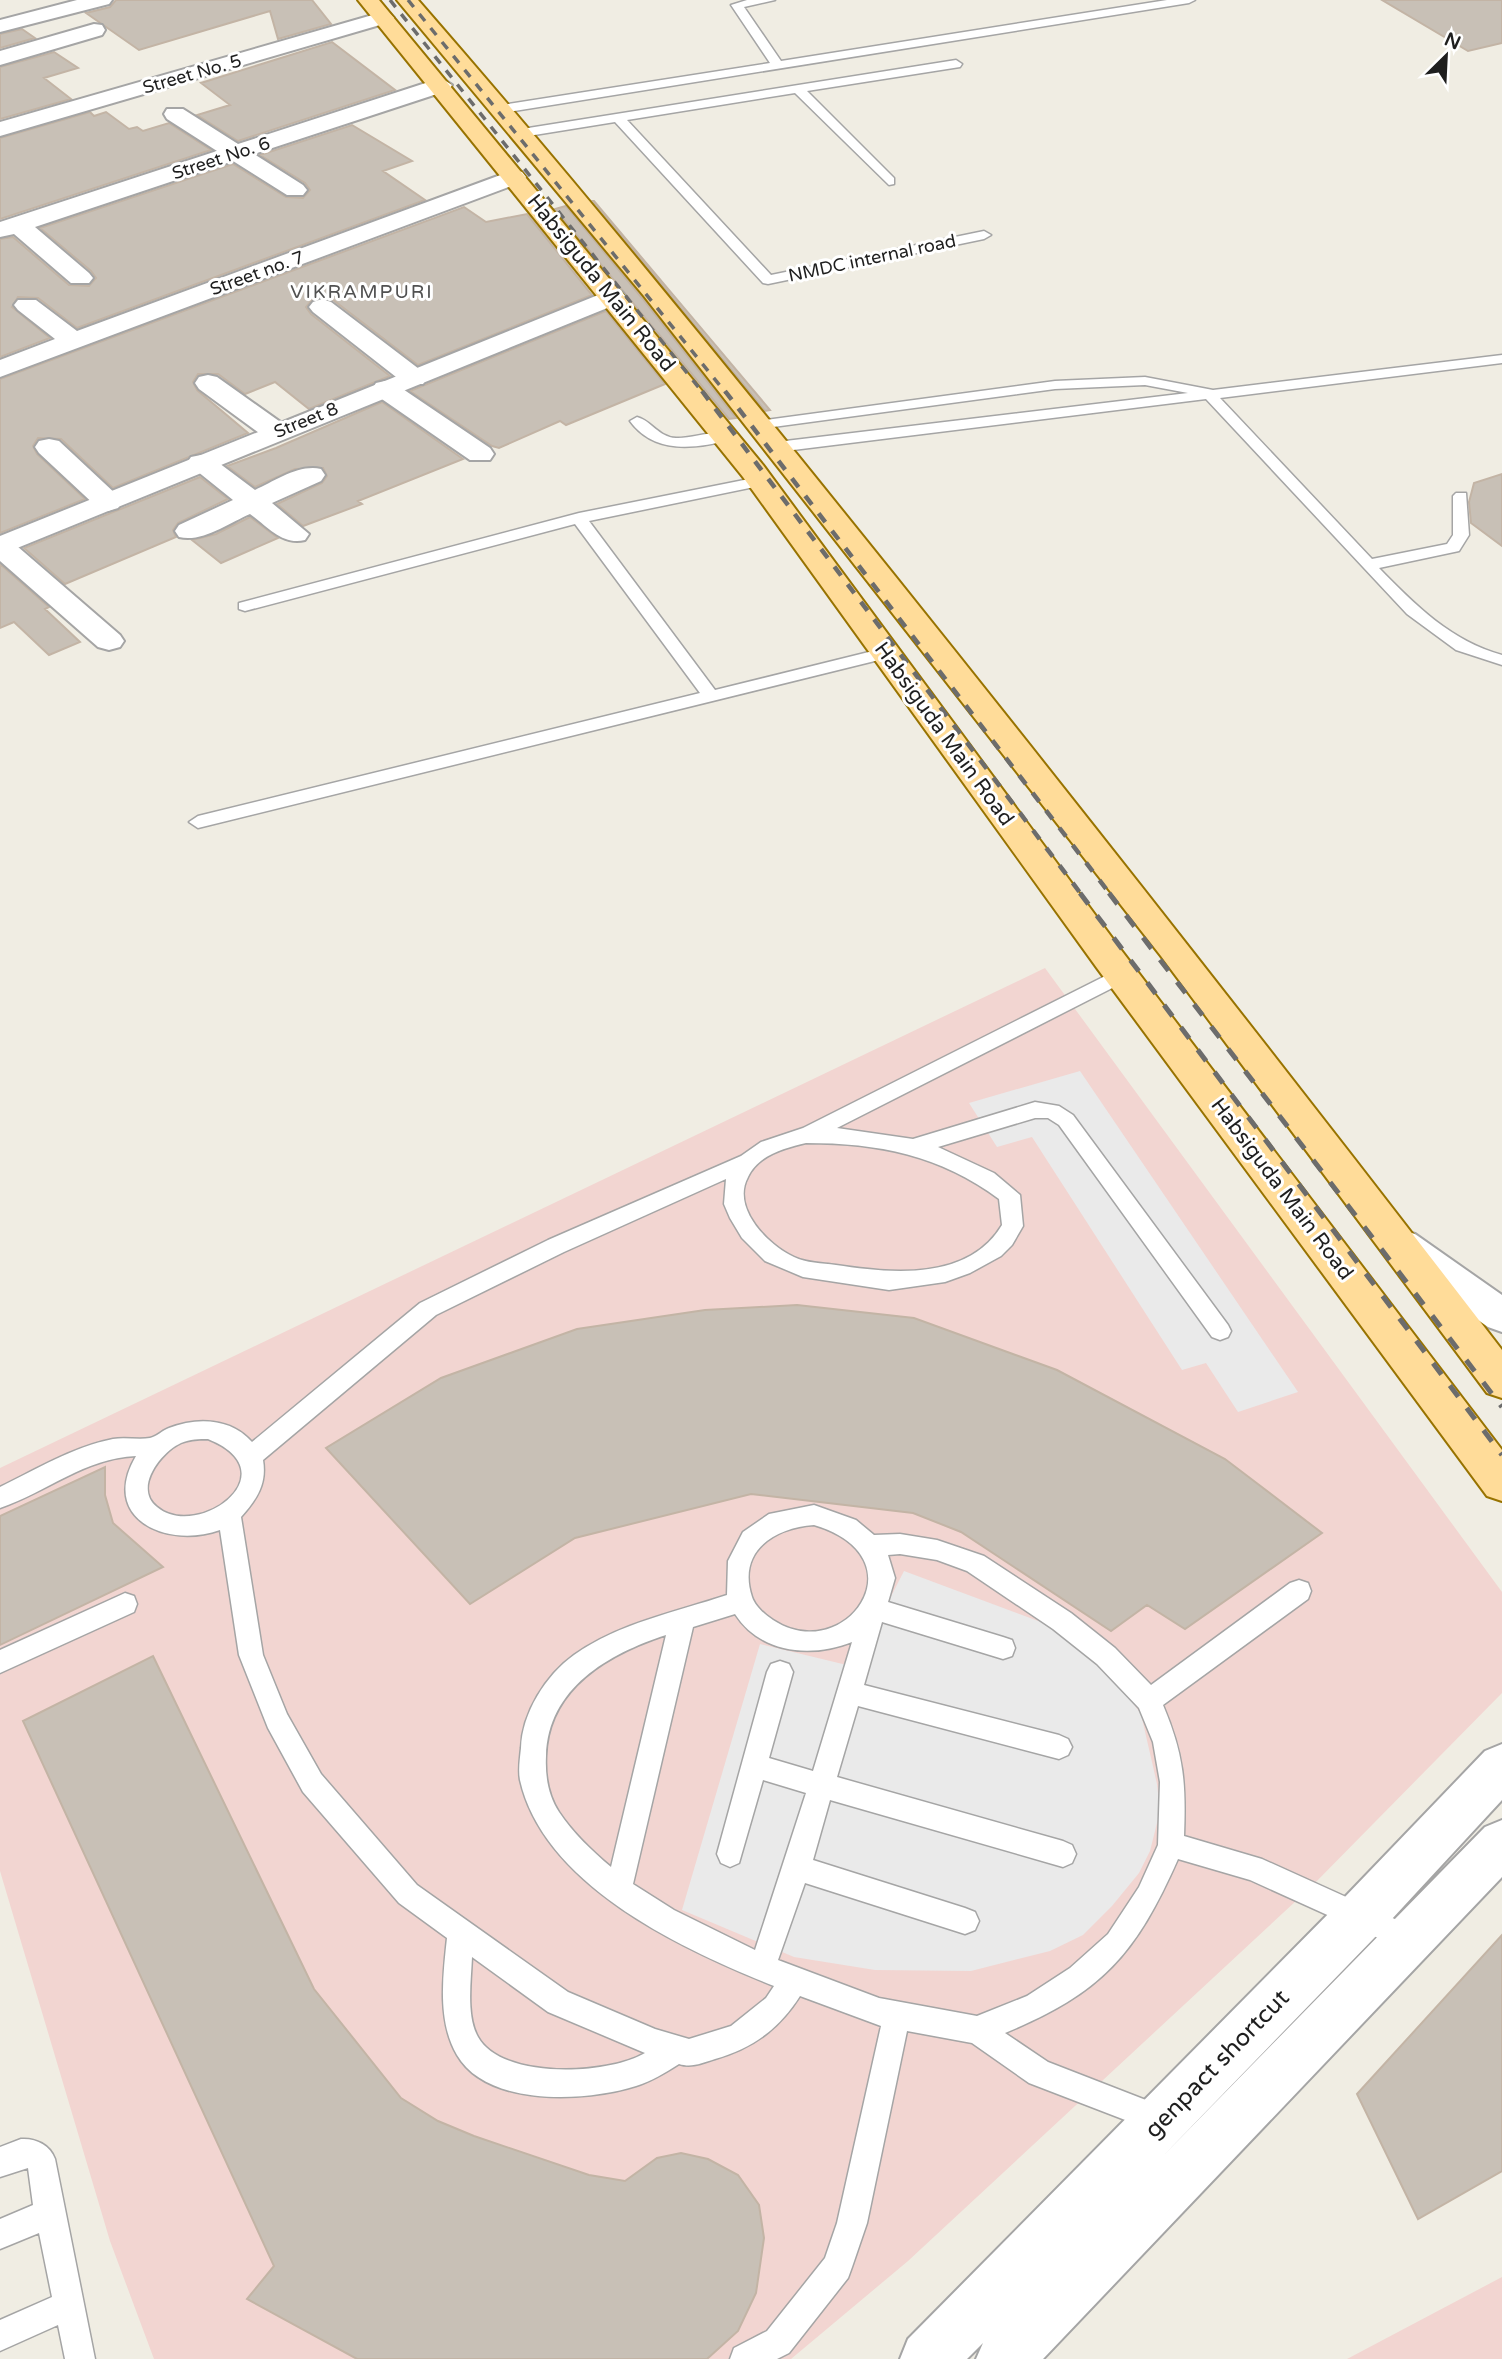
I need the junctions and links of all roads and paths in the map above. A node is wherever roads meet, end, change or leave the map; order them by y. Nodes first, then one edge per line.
1 (102, 0) edge
2 (769, 0) edge
3 (1189, 0) edge
4 (386, 6) edge
5 (67, 9) junction
6 (21, 10) edge
7 (0, 26) edge
8 (0, 58) edge
9 (956, 64) dead end
10 (778, 66) junction
11 (441, 85) junction
12 (799, 90) junction
13 (502, 109) junction
14 (175, 114) dead end
15 (620, 120) junction
16 (0, 129) edge
17 (522, 133) junction
18 (237, 153) junction
19 (514, 177) junction
20 (889, 181) dead end
21 (295, 190) dead end
22 (9, 227) edge
23 (984, 234) dead end
24 (80, 278) dead end
25 (613, 297) junction
26 (27, 305) dead end
27 (323, 307) dead end
28 (74, 341) junction
29 (1502, 359) edge
30 (0, 369) edge
31 (414, 377) junction
32 (208, 383) dead end
33 (385, 389) junction
34 (1208, 393) junction
35 (638, 421) dead end
36 (276, 432) junction
37 (768, 436) junction
38 (726, 437) junction
39 (49, 447) dead end
40 (480, 454) dead end
41 (201, 463) junction
42 (311, 475) dead end
43 (759, 482) junction
44 (1461, 496) dead end
45 (253, 500) junction
46 (108, 502) junction
47 (579, 518) junction
48 (189, 531) dead end
49 (295, 534) dead end
50 (0, 546) edge
51 (1368, 565) junction
52 (245, 606) dead end
53 (109, 641) dead end
54 (885, 653) junction
55 (1502, 660) edge
56 (712, 698) junction
57 (198, 822) dead end
58 (1173, 947) junction
59 (1115, 967) junction
60 (806, 1135) junction
61 (913, 1146) junction
62 (747, 1161) junction
63 (1397, 1242) junction
64 (1502, 1316) edge
65 (1220, 1331) dead end
66 (1502, 1381) edge
67 (154, 1448) junction
68 (252, 1456) junction
69 (1502, 1483) edge
70 (0, 1498) edge
71 (229, 1514) junction
72 (870, 1545) junction
73 (1299, 1591) dead end
74 (742, 1601) junction
75 (125, 1604) dead end
76 (874, 1609) junction
77 (682, 1621) junction
78 (1003, 1648) dead end
79 (0, 1662) edge
80 (780, 1672) dead end
81 (849, 1692) junction
82 (1149, 1700) junction
83 (1059, 1747) dead end
84 (755, 1766) junction
85 (1502, 1766) edge
86 (821, 1784) junction
87 (1502, 1843) edge
88 (1171, 1845) junction
89 (730, 1854) dead end
90 (1063, 1854) dead end
91 (797, 1868) junction
92 (619, 1889) junction
93 (1361, 1916) junction
94 (965, 1921) dead end
95 (461, 1932) junction
96 (1409, 1939) junction
97 (762, 1968) junction
98 (794, 1980) junction
99 (897, 2015) junction
100 (977, 2030) junction
101 (676, 2050) junction
102 (1162, 2120) junction
103 (1203, 2154) junction
104 (0, 2162) edge
105 (48, 2214) junction
106 (0, 2234) edge
107 (71, 2304) junction
108 (0, 2336) edge
109 (80, 2359) edge
110 (745, 2359) edge
111 (928, 2359) edge
112 (1004, 2359) edge

1 - 5 street
2 - 10 lane
3 - 10 lane
4 - 11 main road, Habsiguda Main Road
4 - 13 main road, Habsiguda Main Road
4 - 16 street, Street No. 5
5 - 6 street
5 - 8 street
6 - 7 street
9 - 12 lane
10 - 13 lane
11 - 18 street, Street No. 6
11 - 19 main road, Habsiguda Main Road
12 - 15 lane
12 - 20 lane
13 - 17 main road, Habsiguda Main Road
14 - 18 street
15 - 17 lane
15 - 23 lane, NMDC internal road
17 - 37 main road, Habsiguda Main Road
18 - 21 street
18 - 22 street, Street No. 6
19 - 25 main road, Habsiguda Main Road
19 - 28 street, Street no. 7
22 - 24 street
25 - 31 street, Street 8
25 - 38 main road, Habsiguda Main Road
26 - 28 street
27 - 31 street
28 - 30 street, Street no. 7
29 - 34 lane
31 - 33 street, Street 8
32 - 36 street
33 - 36 street, Street 8
33 - 40 street
34 - 37 lane
34 - 37 lane
34 - 51 lane
35 - 38 lane
36 - 41 street, Street 8
37 - 58 main road, Habsiguda Main Road
38 - 43 main road, Habsiguda Main Road
39 - 46 street
41 - 45 street
41 - 46 street, Street 8
42 - 45 street
43 - 47 lane
43 - 54 main road, Habsiguda Main Road
44 - 51 lane
45 - 48 street
45 - 49 street
46 - 50 street, Street 8
47 - 52 lane
47 - 56 lane
50 - 53 street
51 - 55 lane
54 - 56 lane
54 - 59 main road, Habsiguda Main Road
56 - 57 lane
58 - 59 main road
58 - 63 main road, Habsiguda Main Road
59 - 60 lane
59 - 69 main road, Habsiguda Main Road
60 - 61 lane
60 - 62 lane
61 - 62 lane
61 - 65 lane
62 - 68 lane
63 - 64 street
63 - 66 main road, Habsiguda Main Road
67 - 68 lane
67 - 70 lane
67 - 71 lane
68 - 71 lane
71 - 95 lane
72 - 74 lane
72 - 76 lane
72 - 82 lane
73 - 82 lane
74 - 76 lane
74 - 77 lane
75 - 79 lane
76 - 78 lane
76 - 81 lane
77 - 92 lane
77 - 92 lane
80 - 84 lane
81 - 83 lane
81 - 86 lane
82 - 88 lane
84 - 86 lane
84 - 89 lane
85 - 93 street, genpact shortcut
86 - 90 lane
86 - 91 lane
87 - 96 street
88 - 93 lane
88 - 100 lane
91 - 94 lane
91 - 97 lane
92 - 97 lane
93 - 96 lane
93 - 102 street, genpact shortcut
95 - 101 lane
95 - 101 lane
96 - 103 street
97 - 98 lane
98 - 99 lane
98 - 101 lane
99 - 100 lane
99 - 110 lane
100 - 102 lane
102 - 103 lane
102 - 111 street, genpact shortcut
103 - 112 street
104 - 105 lane
105 - 106 lane
105 - 107 lane
107 - 108 lane
107 - 109 lane

